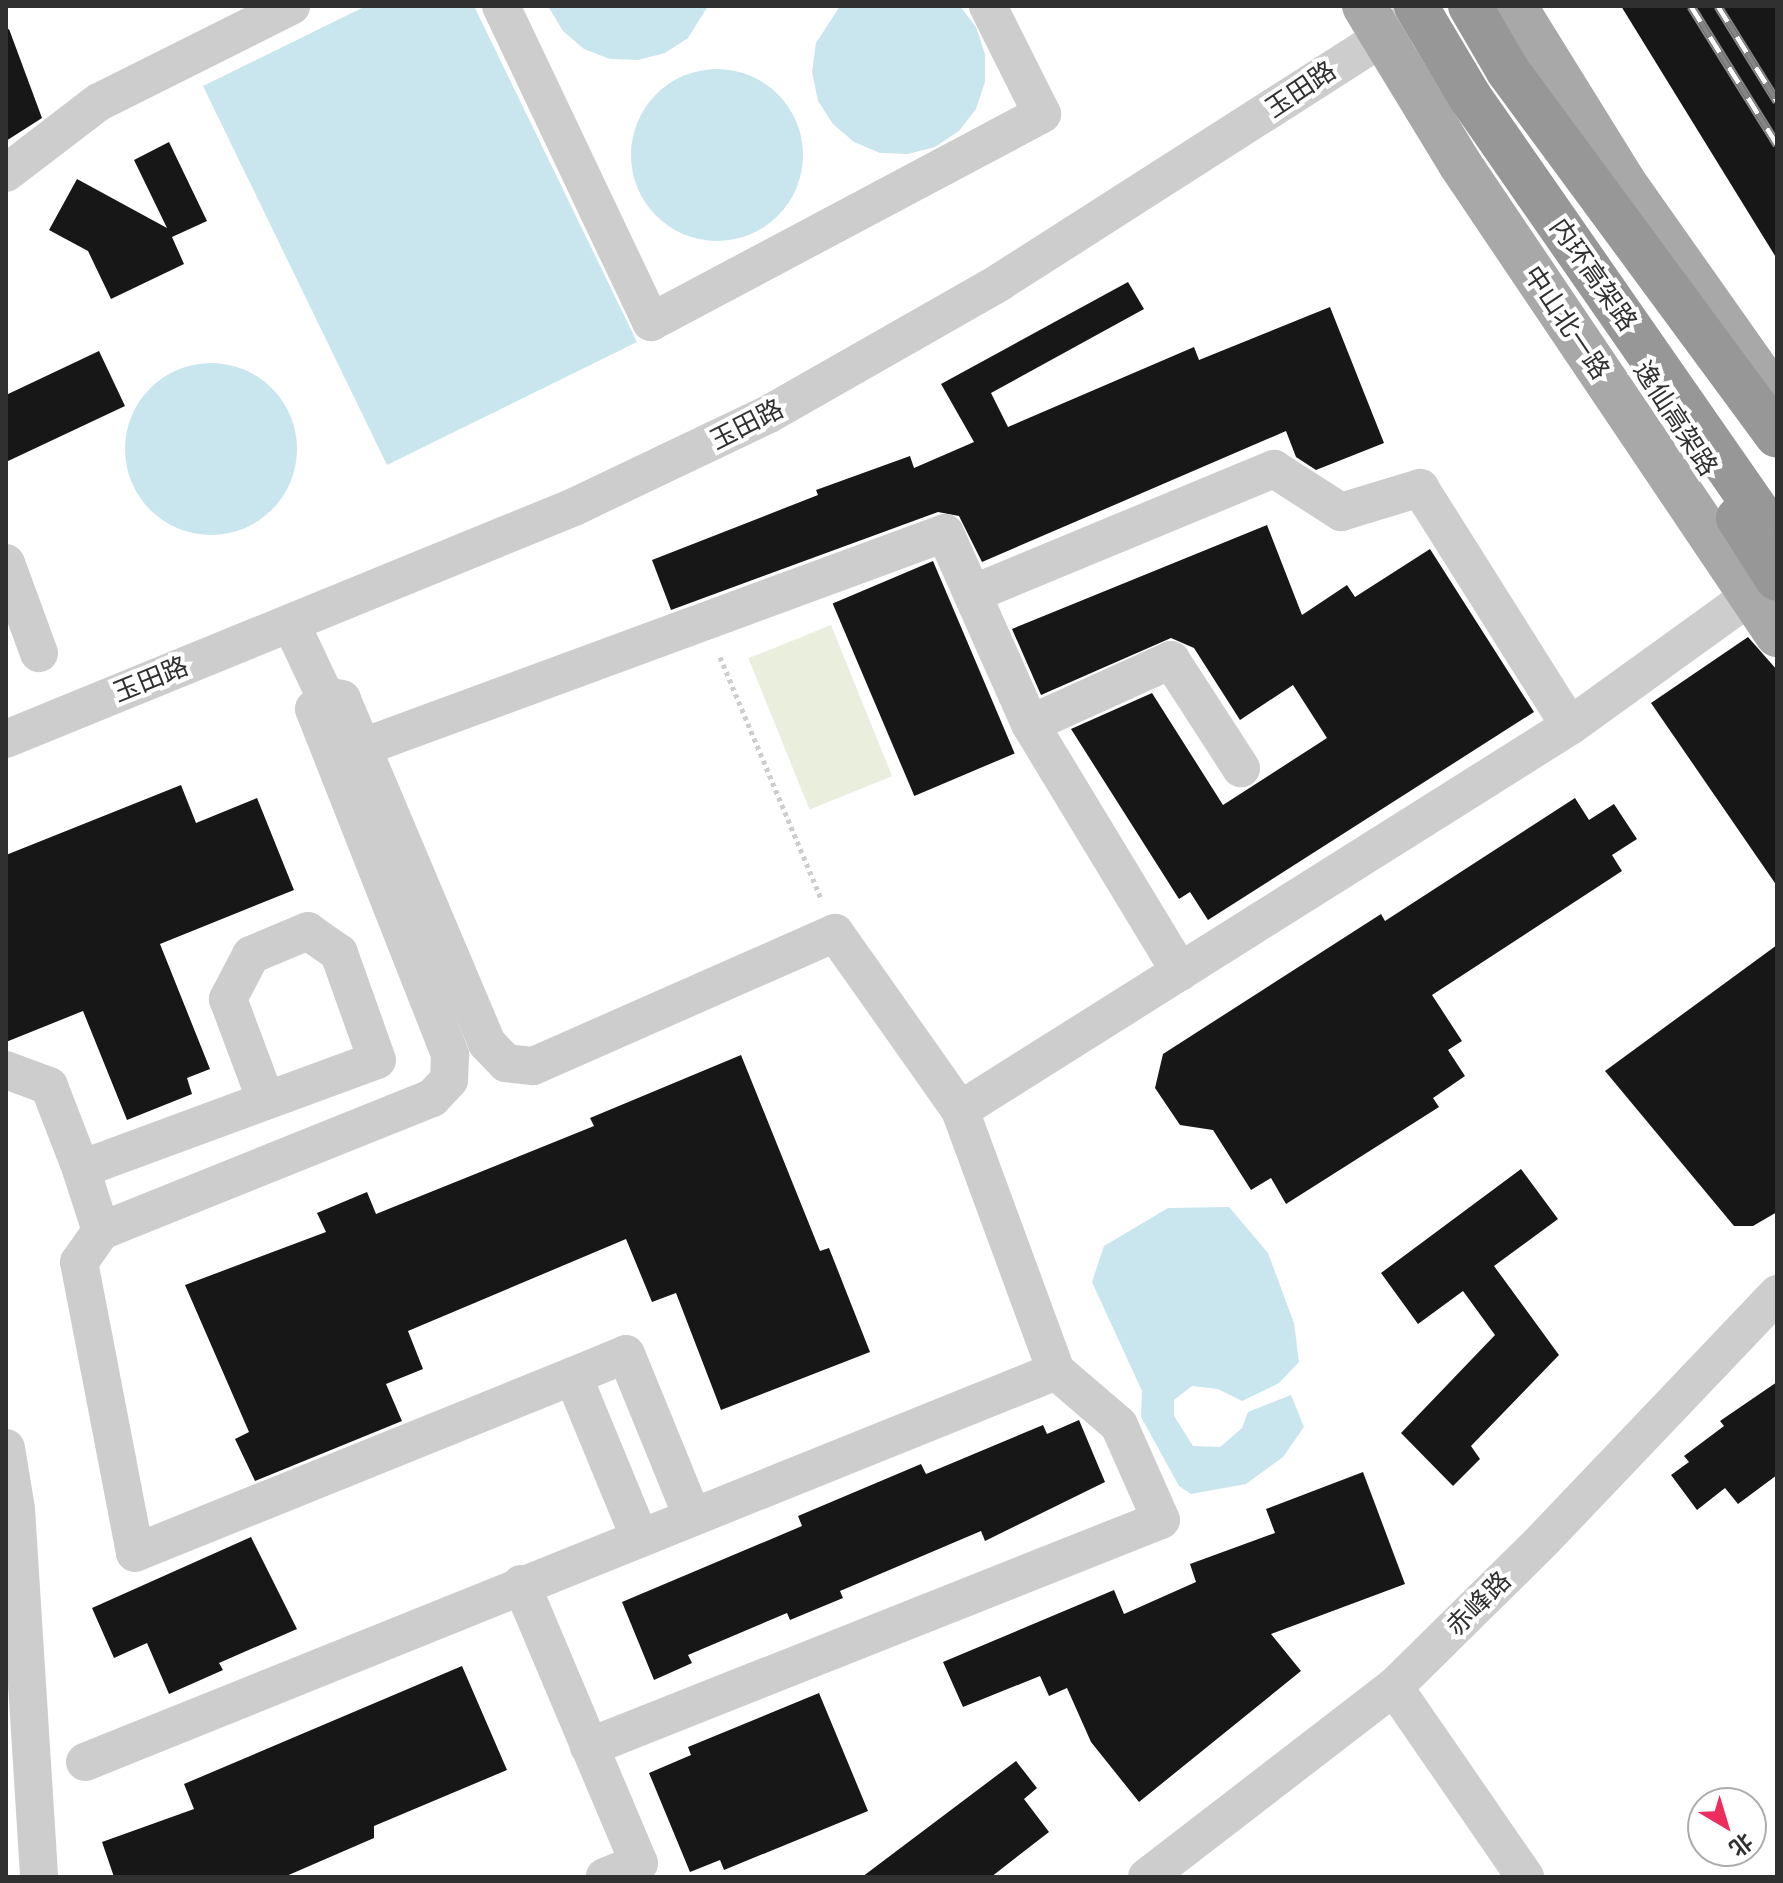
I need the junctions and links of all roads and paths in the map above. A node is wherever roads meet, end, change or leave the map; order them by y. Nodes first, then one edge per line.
1 (291, 6) edge
2 (501, 6) edge
3 (988, 6) edge
4 (1416, 6) edge
5 (1434, 6) edge
6 (1470, 6) edge
7 (1515, 6) edge
8 (1373, 21) edge
9 (1470, 97) junction
10 (6, 173) edge
11 (1777, 399) edge
12 (1777, 436) edge
13 (1777, 539) edge
14 (6, 563) edge
15 (1777, 579) edge
16 (972, 594) junction
17 (1735, 607) dead end
18 (705, 621) junction
19 (291, 624) junction
20 (1777, 635) edge
21 (39, 653) dead end
22 (325, 696) junction
23 (1030, 724) junction
24 (1570, 726) junction
25 (6, 739) edge
26 (363, 747) junction
27 (1241, 768) dead end
28 (835, 933) junction
29 (1180, 972) junction
30 (6, 1070) edge
31 (334, 1077) junction
32 (265, 1098) junction
33 (960, 1110) junction
34 (372, 1122) junction
35 (81, 1169) junction
36 (101, 1231) junction
37 (1777, 1294) edge
38 (1056, 1371) junction
39 (573, 1376) junction
40 (6, 1448) edge
41 (692, 1516) junction
42 (639, 1536) junction
43 (521, 1584) junction
44 (13, 1588) edge
45 (1394, 1687) junction
46 (589, 1747) junction
47 (85, 1762) dead end
48 (39, 1877) edge
49 (605, 1877) edge
50 (1147, 1877) edge
51 (1525, 1877) edge

1 - 10 street
2 - 3 street
4 - 9 highway, 内环高架路
5 - 8 street, 玉田路
6 - 12 highway, 内环高架路
7 - 11 main road
8 - 19 street, 玉田路
8 - 20 main road, 中山北一路
9 - 13 highway, 内环高架路
9 - 15 highway, 逸仙高架路
14 - 21 street
16 - 18 street
16 - 23 street
16 - 24 street
17 - 24 street
18 - 26 street
18 - 28 path
19 - 22 street
19 - 25 street, 玉田路
22 - 26 street
22 - 34 street
23 - 27 street
23 - 29 street
24 - 29 street
26 - 28 street
28 - 33 street
29 - 33 street
30 - 35 street
31 - 32 street
31 - 32 street
31 - 34 street
32 - 35 street
33 - 38 street
34 - 36 street
35 - 36 street
36 - 39 street
37 - 45 street, 赤峰路
38 - 41 street
38 - 46 street
39 - 41 street
39 - 42 street
40 - 44 street
41 - 42 street
42 - 43 street
43 - 46 street
43 - 47 street
44 - 48 street
45 - 50 street, 赤峰路
45 - 51 street
46 - 49 street

